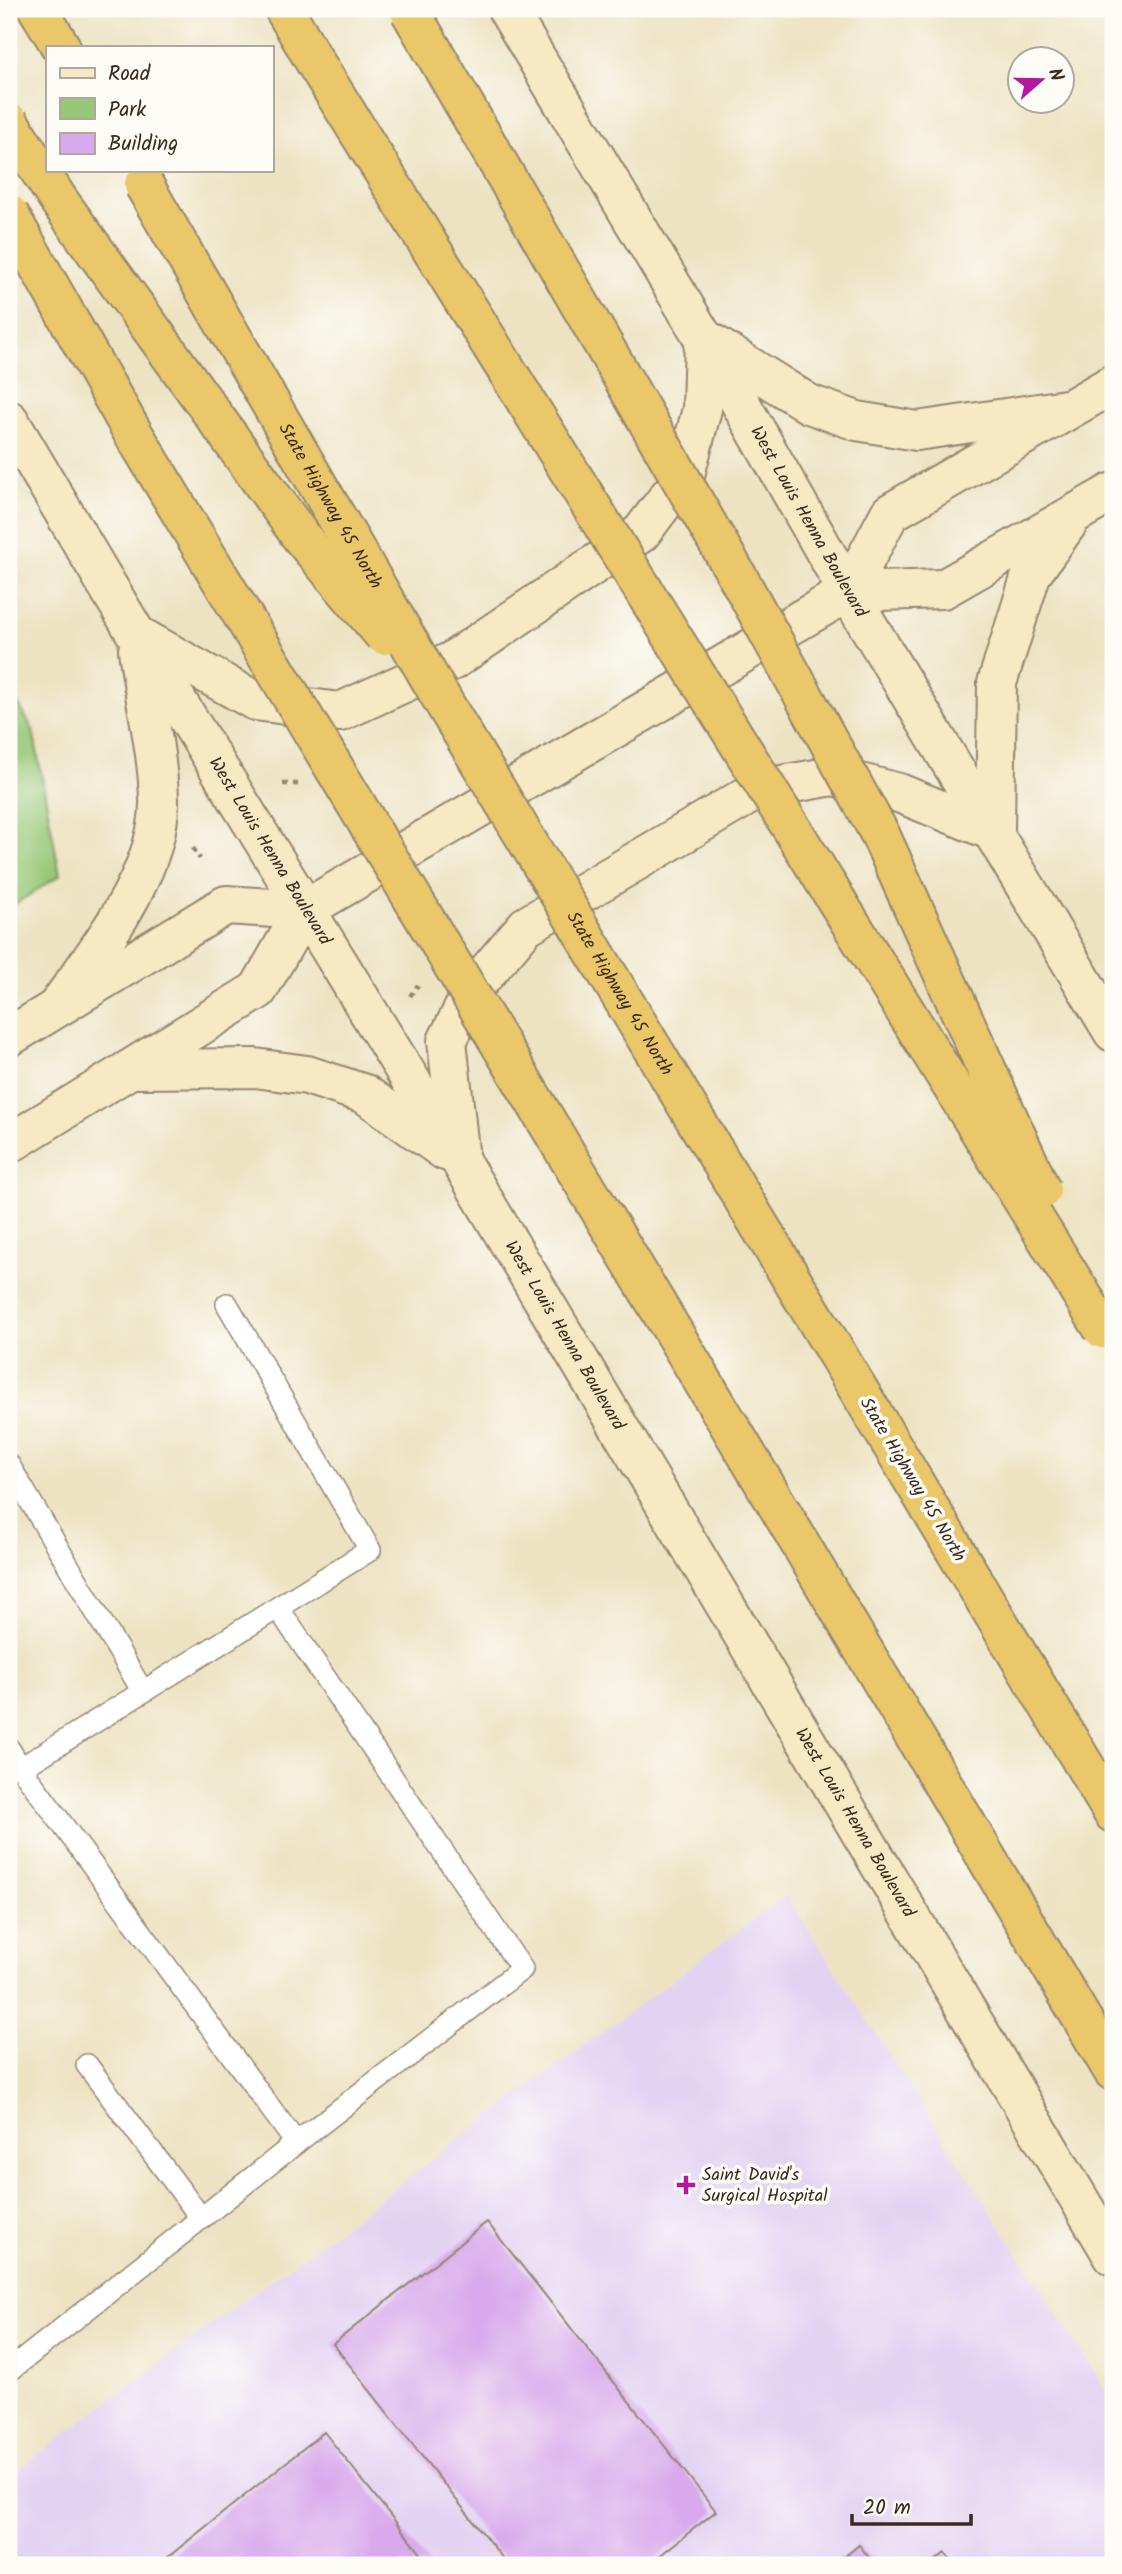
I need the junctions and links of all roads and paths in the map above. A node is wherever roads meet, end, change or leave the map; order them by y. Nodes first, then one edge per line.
1 (38, 9) edge
2 (284, 9) edge
3 (409, 9) edge
4 (507, 9) edge
5 (60, 46) edge
6 (9, 122) edge
7 (139, 177) edge
8 (9, 214) edge
9 (704, 339) junction
10 (1113, 384) edge
11 (1066, 409) junction
12 (9, 420) edge
13 (1113, 492) edge
14 (1077, 510) junction
15 (848, 592) junction
16 (136, 634) junction
17 (447, 708) junction
18 (995, 832) junction
19 (304, 910) junction
20 (57, 1007) junction
21 (1113, 1032) edge
22 (9, 1037) edge
23 (133, 1070) junction
24 (9, 1144) edge
25 (461, 1163) junction
26 (227, 1304) dead end
27 (1108, 1338) edge
28 (9, 1465) edge
29 (278, 1608) junction
30 (143, 1692) junction
31 (9, 1749) edge
32 (21, 1768) junction
33 (1113, 1814) edge
34 (87, 2065) dead end
35 (1113, 2071) edge
36 (296, 2143) junction
37 (201, 2218) junction
38 (1113, 2256) edge
39 (9, 2371) edge

1 - 5 highway
2 - 27 highway, bridge
3 - 27 highway, bridge
4 - 9 main road, West Louis Henna Boulevard
6 - 17 highway, bridge
7 - 17 highway, State Highway 45 North, bridge
8 - 35 highway, bridge
9 - 11 main road
9 - 15 main road, West Louis Henna Boulevard
9 - 16 main road
10 - 11 main road
11 - 15 main road
12 - 16 main road, West Louis Henna Boulevard
13 - 14 main road
14 - 15 main road
14 - 18 main road
15 - 18 main road, West Louis Henna Boulevard
15 - 19 main road
16 - 19 main road, West Louis Henna Boulevard
16 - 20 main road
17 - 33 highway, State Highway 45 North, bridge
18 - 21 main road, West Louis Henna Boulevard
18 - 25 main road
19 - 20 main road
19 - 23 main road
19 - 25 main road, West Louis Henna Boulevard
20 - 22 main road
23 - 24 main road
23 - 25 main road
25 - 38 main road, West Louis Henna Boulevard
26 - 29 lane
28 - 30 lane
29 - 30 lane
29 - 36 lane
30 - 32 lane
31 - 32 lane
32 - 36 lane
34 - 37 lane
36 - 37 lane
37 - 39 lane

